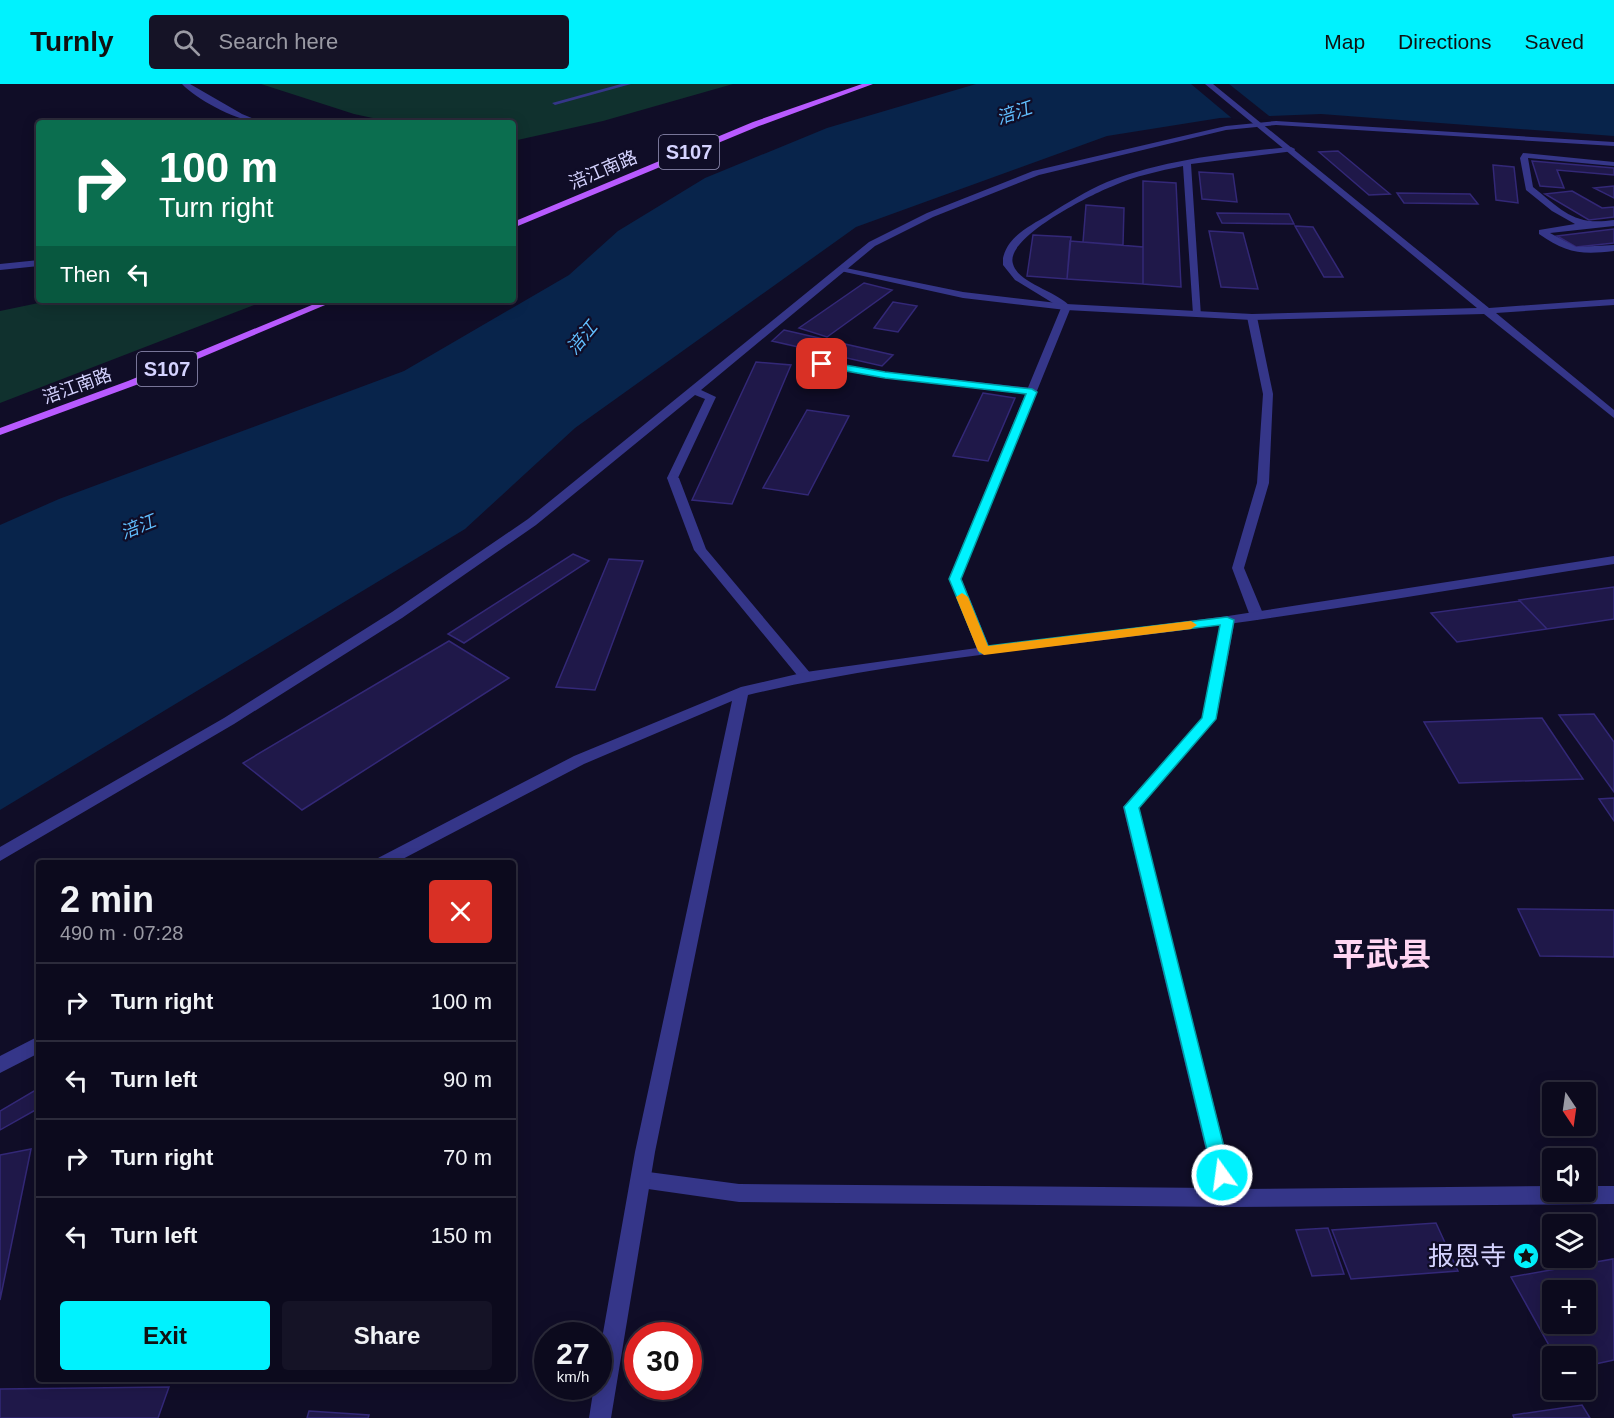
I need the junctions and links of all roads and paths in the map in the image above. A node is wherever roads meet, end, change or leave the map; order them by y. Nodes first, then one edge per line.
1 (186, 84) edge
2 (628, 84) edge
3 (870, 84) edge
4 (1209, 84) edge
5 (555, 103) dead end
6 (251, 120) edge
7 (1614, 144) edge
8 (1291, 149) junction
9 (1187, 162) junction
10 (1614, 164) edge
11 (1614, 223) edge
12 (516, 224) edge
13 (1588, 225) junction
14 (1614, 248) edge
15 (36, 263) edge
16 (0, 267) edge
17 (841, 270) junction
18 (1614, 302) edge
19 (325, 303) edge
20 (1066, 307) junction
21 (1486, 312) junction
22 (1198, 315) junction
23 (1252, 317) junction
24 (822, 364) dead end
25 (693, 391) junction
26 (1032, 392) junction
27 (1614, 415) edge
28 (0, 432) edge
29 (1614, 560) edge
30 (1257, 616) junction
31 (1227, 620) junction
32 (984, 651) junction
33 (806, 677) junction
34 (741, 692) junction
35 (0, 855) edge
36 (388, 860) edge
37 (36, 1046) edge
38 (0, 1065) edge
39 (640, 1180) junction
40 (1614, 1195) edge
41 (1227, 1198) junction
42 (600, 1418) edge

1 - 6 street
2 - 5 lane
3 - 12 main road, 涪江南路 / S107
4 - 8 street
7 - 17 street
8 - 9 street
8 - 21 street
9 - 20 street
9 - 22 street
10 - 13 street
11 - 13 street
13 - 14 street
15 - 16 street
17 - 20 street
17 - 25 street
18 - 21 street
19 - 28 main road, 涪江南路 / S107
20 - 22 street
20 - 26 street
21 - 23 street
21 - 27 street
22 - 23 street
23 - 30 street
24 - 26 lane
25 - 33 street
25 - 35 street
26 - 32 street
29 - 30 street
30 - 31 street
31 - 32 street
31 - 41 street
32 - 33 street
33 - 34 street
34 - 36 street
34 - 39 street
37 - 38 street
39 - 41 street
39 - 42 street
40 - 41 street

